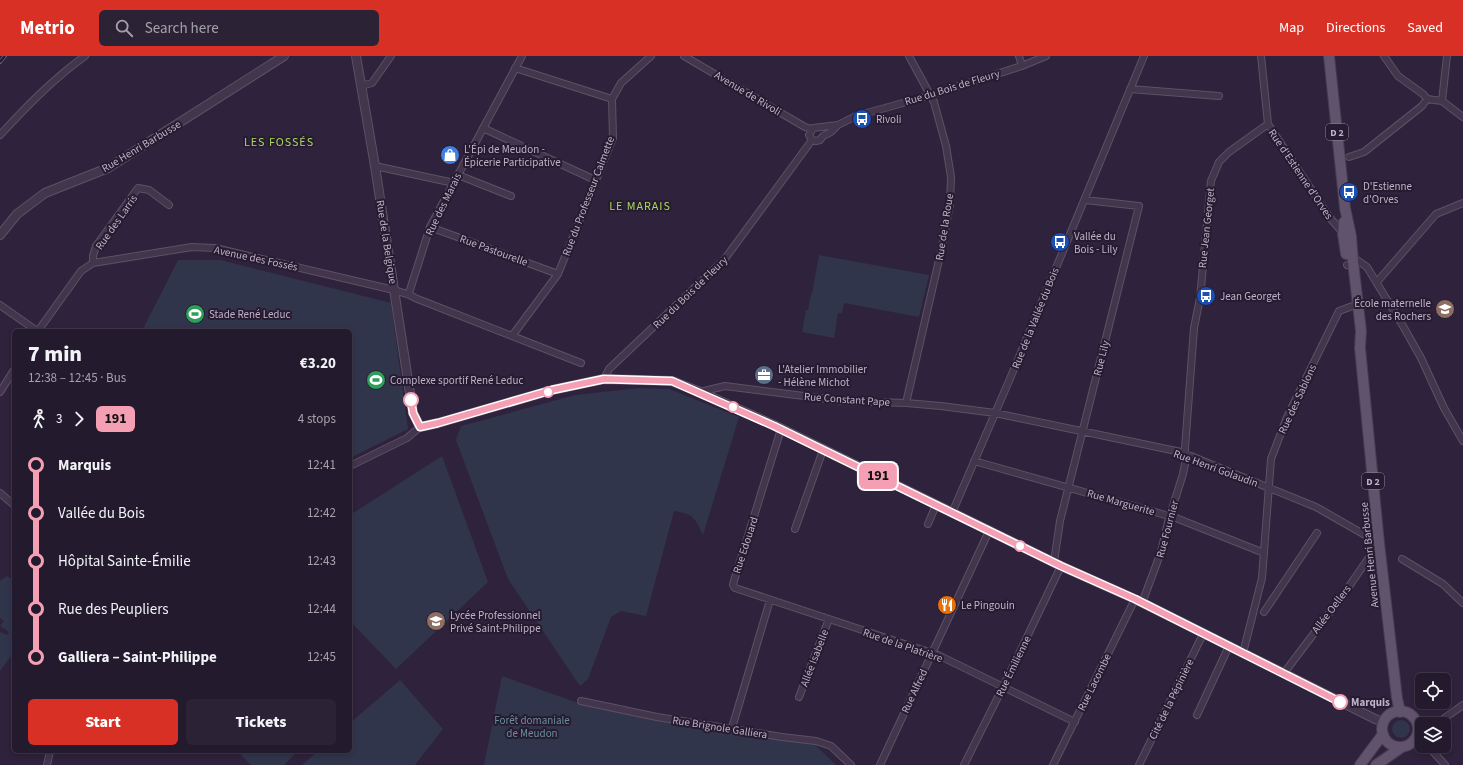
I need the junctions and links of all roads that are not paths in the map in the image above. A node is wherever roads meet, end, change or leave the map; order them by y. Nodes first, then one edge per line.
1 (85, 56) edge
2 (284, 56) edge
3 (356, 56) edge
4 (391, 56) edge
5 (522, 56) edge
6 (651, 56) edge
7 (684, 56) edge
8 (909, 56) edge
9 (1019, 56) edge
10 (1046, 56) edge
11 (1144, 56) edge
12 (1261, 56) edge
13 (1329, 56) edge
14 (1384, 56) edge
15 (1447, 56) edge
16 (1022, 66) junction
17 (515, 68) junction
18 (361, 86) junction
19 (1130, 89) junction
20 (931, 95) junction
21 (1219, 96) dead end
22 (612, 99) junction
23 (1427, 99) junction
24 (1442, 101) junction
25 (1463, 117) edge
26 (1268, 124) junction
27 (838, 125) junction
28 (483, 128) junction
29 (819, 128) junction
30 (811, 130) junction
31 (0, 135) edge
32 (823, 136) junction
33 (812, 140) junction
34 (1349, 157) dead end
35 (375, 166) junction
36 (458, 175) junction
37 (595, 180) junction
38 (454, 183) junction
39 (512, 196) dead end
40 (1085, 200) junction
41 (1463, 203) edge
42 (169, 205) dead end
43 (430, 227) junction
44 (0, 235) edge
45 (1347, 235) junction
46 (93, 263) junction
47 (1350, 264) junction
48 (558, 274) junction
49 (1377, 282) junction
50 (394, 290) junction
51 (408, 293) junction
52 (0, 305) edge
53 (1354, 305) junction
54 (35, 329) edge
55 (39, 329) edge
56 (512, 336) junction
57 (581, 363) dead end
58 (12, 373) edge
59 (604, 379) junction
60 (0, 392) edge
61 (700, 392) junction
62 (906, 403) junction
63 (995, 413) junction
64 (420, 427) junction
65 (781, 429) junction
66 (1083, 431) junction
67 (1463, 440) edge
68 (823, 450) junction
69 (1186, 454) junction
70 (974, 461) junction
71 (352, 465) edge
72 (1069, 488) junction
73 (1269, 488) junction
74 (0, 493) edge
75 (12, 503) edge
76 (936, 505) junction
77 (952, 513) junction
78 (1170, 517) junction
79 (928, 524) dead end
80 (795, 529) dead end
81 (989, 531) junction
82 (1317, 533) dead end
83 (1380, 545) junction
84 (1264, 553) junction
85 (1402, 559) dead end
86 (1057, 564) junction
87 (770, 600) junction
88 (1138, 601) junction
89 (1463, 603) edge
90 (1264, 612) dead end
91 (829, 619) junction
92 (1203, 634) junction
93 (1229, 646) junction
94 (1243, 652) junction
95 (932, 653) junction
96 (1284, 673) junction
97 (1003, 687) junction
98 (799, 697) dead end
99 (581, 701) dead end
100 (1463, 705) edge
101 (1400, 712) junction
102 (1197, 715) dead end
103 (1446, 717) edge
104 (1415, 719) edge
105 (1074, 722) junction
106 (1384, 722) junction
107 (732, 728) junction
108 (1383, 734) junction
109 (1415, 740) edge
110 (1402, 747) junction
111 (50, 753) edge
112 (1434, 753) edge
113 (47, 765) edge
114 (851, 765) edge
115 (880, 765) edge
116 (964, 765) edge
117 (1053, 765) edge
118 (1139, 765) edge
119 (1360, 765) edge
120 (1376, 765) edge
121 (1445, 765) edge

1 - 31 street
2 - 44 street, Rue Henri Barbusse
3 - 18 street, Rue de la Belgique
4 - 18 street
5 - 17 street, Rue des Marais
6 - 22 street
7 - 30 street, Avenue de Rivoli
8 - 20 street, Rue de la Roue
9 - 16 street
10 - 16 street, Rue du Bois de Fleury
11 - 19 street, Rue de la Vallée du Bois
12 - 26 street, Rue d'Estienne d'Orves
13 - 45 main road, Avenue Henri Barbusse / D 2
14 - 23 street
15 - 24 street
16 - 20 street, Rue du Bois de Fleury
17 - 22 street
17 - 28 street, Rue des Marais
18 - 35 street, Rue de la Belgique
19 - 21 street
19 - 40 street, Rue de la Vallée du Bois
20 - 27 street, Rue du Bois de Fleury
20 - 62 street, Rue de la Roue
22 - 37 street, Rue du Professeur Calmette
23 - 24 street
23 - 34 street
24 - 25 street
26 - 45 street, Rue d'Estienne d'Orves
26 - 69 street, Rue Jean Georget
27 - 29 street, Rue du Bois de Fleury
27 - 32 street, Rue du Bois de Fleury
28 - 36 street, Rue des Marais
28 - 37 street
29 - 30 street, Rue du Bois de Fleury
29 - 32 street
30 - 33 street
32 - 33 street, Rue du Bois de Fleury
33 - 59 street, Rue du Bois de Fleury
35 - 38 street
35 - 50 street, Rue de la Belgique
36 - 38 street, Rue des Marais
36 - 39 street
37 - 48 street, Rue du Professeur Calmette
38 - 43 street, Rue des Marais
40 - 63 street, Rue de la Vallée du Bois
40 - 66 street, Rue Lily
41 - 49 street
42 - 46 street, Rue des Larris
43 - 48 street, Rue Pastourelle
43 - 51 street, Rue des Marais
45 - 47 main road, Avenue Henri Barbusse / D 2
46 - 50 street, Avenue des Fossés
46 - 55 street, Rue des Larris
47 - 49 street
47 - 53 main road, Avenue Henri Barbusse / D 2
48 - 56 street, Rue du Professeur Calmette
49 - 67 street
50 - 51 street, Avenue des Fossés
50 - 64 street, Rue de la Belgique
51 - 56 street, Avenue des Fossés
52 - 54 street
53 - 73 street, Rue des Sablons
53 - 83 main road, Avenue Henri Barbusse / D 2
56 - 57 street, Avenue des Fossés
58 - 60 street
59 - 61 street
59 - 64 street
61 - 62 street, Rue Constant Pape
61 - 65 street
62 - 63 street, Rue Constant Pape
63 - 66 street, Rue Henri Golaudin
63 - 70 street, Rue de la Vallée du Bois
64 - 71 street
65 - 68 street
65 - 87 street, Rue Edouard
66 - 69 street, Rue Henri Golaudin
66 - 72 street, Rue Lily
68 - 76 street
68 - 80 street
69 - 73 street, Rue Henri Golaudin
69 - 78 street, Rue Fournier
70 - 72 street, Rue Marguerite
70 - 77 street, Rue de la Vallée du Bois
72 - 78 street, Rue Marguerite
72 - 86 street, Rue Lily
73 - 83 street, Rue Henri Golaudin
73 - 84 street, Rue des Sablons
74 - 75 street
76 - 77 street
76 - 79 street
77 - 81 street
78 - 84 street, Rue Marguerite
78 - 88 street, Rue Fournier
81 - 86 street
81 - 95 street, Rue Alfred
82 - 90 street
83 - 96 street, Allée Oellers
83 - 101 main road, Avenue Henri Barbusse / D 2
84 - 94 street, Rue des Sablons
85 - 89 street
86 - 88 street
86 - 97 street, Rue Émilienne
87 - 91 street, Rue de la Platrière
87 - 107 street
88 - 92 street
88 - 105 street, Rue Lacombe
91 - 95 street, Rue de la Platrière
91 - 98 street, Allée Isabelle
92 - 93 street
92 - 118 street, Cité de la Pépinière
93 - 94 street
93 - 102 street
94 - 96 street
95 - 97 street, Rue de la Platrière
95 - 115 street, Rue Alfred
96 - 106 street
97 - 105 street, Rue de la Platrière
97 - 116 street, Rue Émilienne
99 - 107 street, Rue Brignole Galliera
100 - 103 street
101 - 104 main road
101 - 106 main road
105 - 117 street, Rue Lacombe
106 - 108 main road
107 - 114 street, Rue Brignole Galliera
108 - 110 main road
108 - 119 main road
109 - 110 main road
110 - 120 main road
111 - 113 street
112 - 121 street

